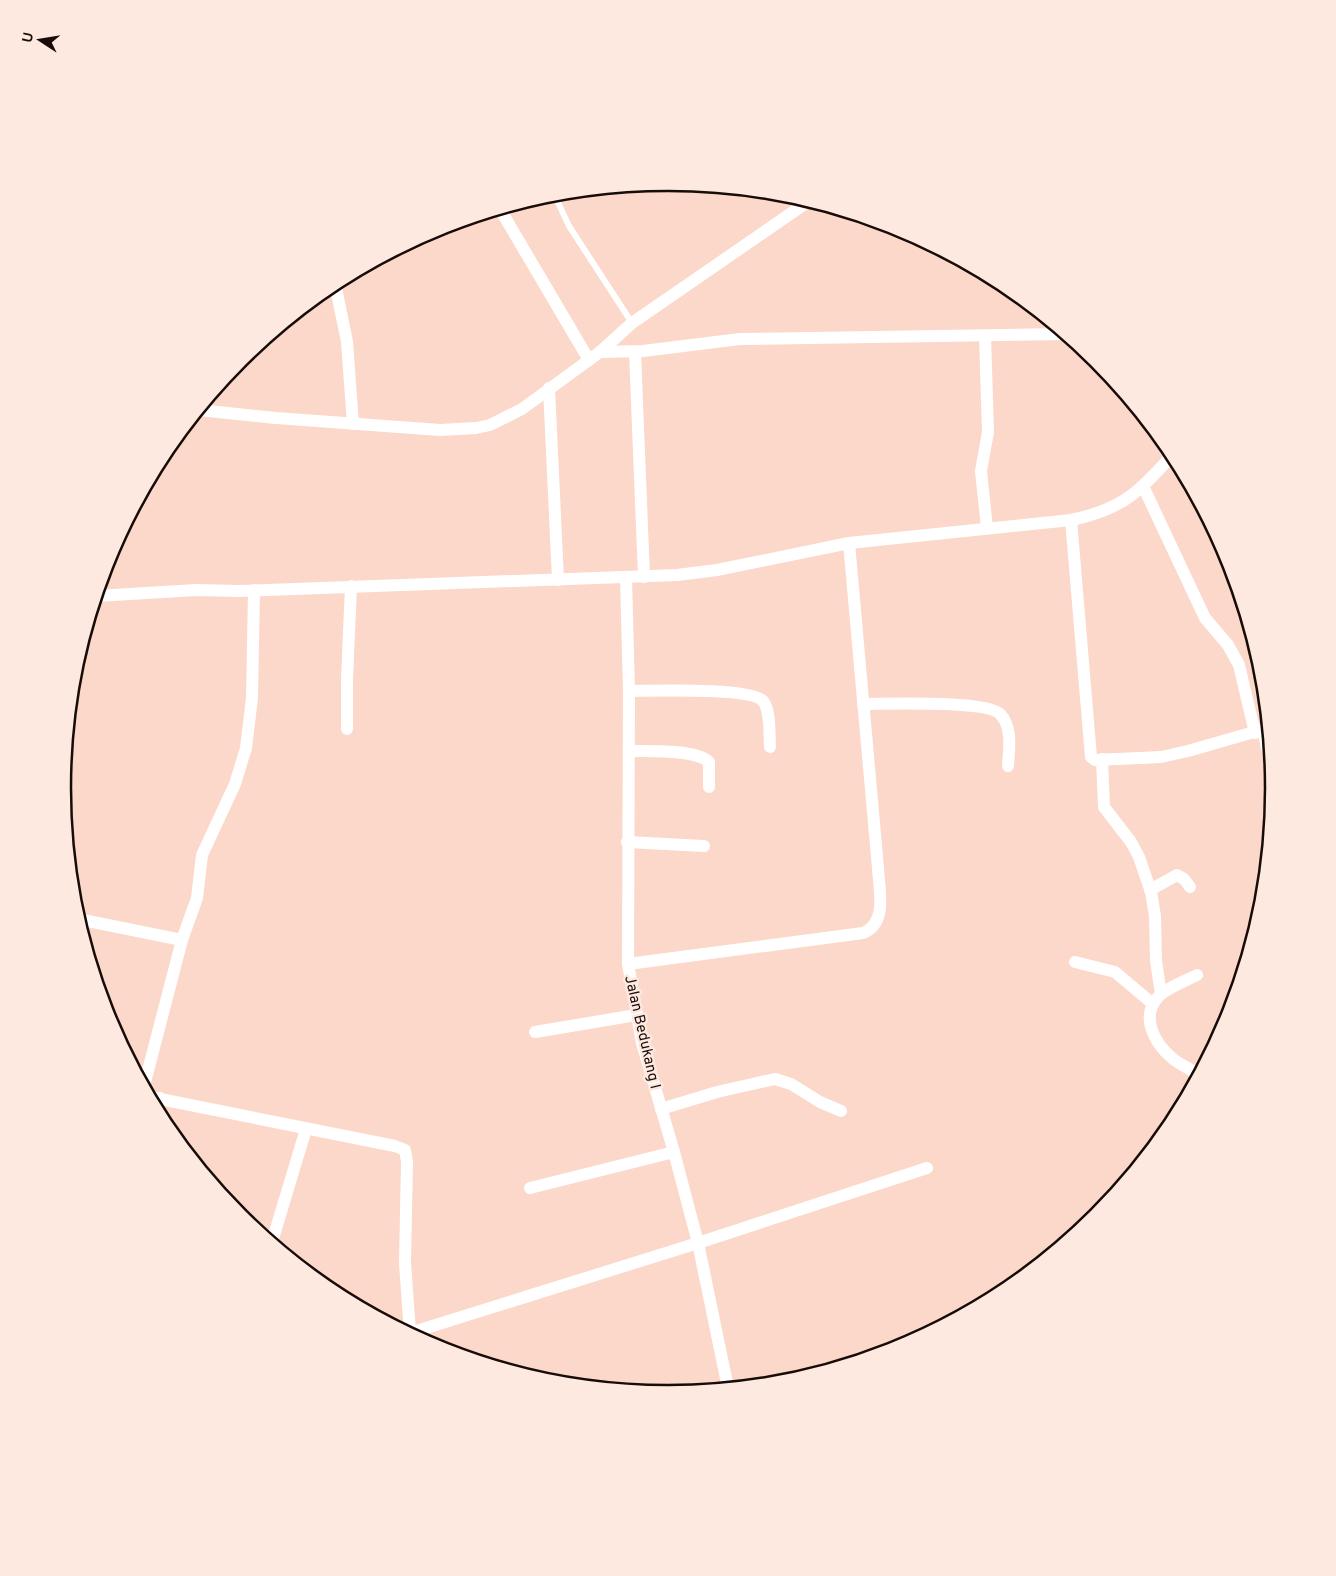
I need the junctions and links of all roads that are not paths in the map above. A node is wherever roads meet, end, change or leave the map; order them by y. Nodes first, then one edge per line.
1 (557, 202) edge
2 (800, 207) edge
3 (504, 215) edge
4 (337, 291) edge
5 (632, 323) junction
6 (1055, 334) edge
7 (985, 336) junction
8 (635, 352) junction
9 (595, 356) junction
10 (549, 388) junction
11 (206, 411) edge
12 (353, 424) junction
13 (1167, 460) edge
14 (1143, 486) junction
15 (1070, 520) junction
16 (987, 528) junction
17 (849, 543) junction
18 (644, 577) junction
19 (626, 578) junction
20 (558, 580) junction
21 (352, 586) junction
22 (254, 590) junction
23 (103, 596) edge
24 (629, 691) junction
25 (863, 704) junction
26 (1261, 728) edge
27 (347, 729) dead end
28 (1262, 730) edge
29 (770, 747) dead end
30 (629, 751) junction
31 (1102, 759) junction
32 (1008, 766) dead end
33 (709, 787) dead end
34 (627, 842) junction
35 (704, 846) dead end
36 (1190, 887) dead end
37 (1150, 890) junction
38 (87, 921) edge
39 (182, 940) junction
40 (1075, 962) dead end
41 (628, 964) junction
42 (1197, 975) dead end
43 (1157, 999) junction
44 (636, 1014) junction
45 (535, 1032) dead end
46 (1193, 1072) edge
47 (146, 1077) edge
48 (159, 1099) edge
49 (661, 1109) junction
50 (841, 1111) dead end
51 (306, 1129) junction
52 (674, 1152) junction
53 (928, 1168) dead end
54 (530, 1188) dead end
55 (274, 1236) edge
56 (698, 1244) junction
57 (409, 1325) edge
58 (420, 1330) edge
59 (727, 1381) edge

1 - 5 lane
2 - 5 street
3 - 9 street
4 - 12 street
5 - 9 street
6 - 7 street
7 - 8 street
7 - 16 street
8 - 9 street
8 - 18 street
9 - 10 street
10 - 12 street
10 - 20 street
11 - 12 street
13 - 14 street
14 - 15 street
14 - 26 street
15 - 16 street
15 - 31 street
16 - 17 street
17 - 18 street
17 - 25 street
18 - 19 street
19 - 20 street
19 - 24 street, Jalan Bedukang I
20 - 21 street
21 - 22 street
21 - 27 street
22 - 23 street
22 - 39 street
24 - 29 street
24 - 30 street, Jalan Bedukang I
25 - 32 street
25 - 41 street
28 - 31 street
30 - 33 street
30 - 34 street, Jalan Bedukang I
31 - 37 street
34 - 35 street
34 - 41 street, Jalan Bedukang I
36 - 37 street
37 - 43 street
38 - 39 street
39 - 47 street
40 - 43 street
41 - 44 street, Jalan Bedukang I
42 - 43 street
43 - 46 street
44 - 45 street
44 - 49 street, Jalan Bedukang I
48 - 51 street
49 - 50 street
49 - 52 street, Jalan Bedukang I
51 - 55 street
51 - 57 street
52 - 54 street
52 - 56 street, Jalan Bedukang I
53 - 56 street
56 - 58 street
56 - 59 street, Jalan Bedukang I

